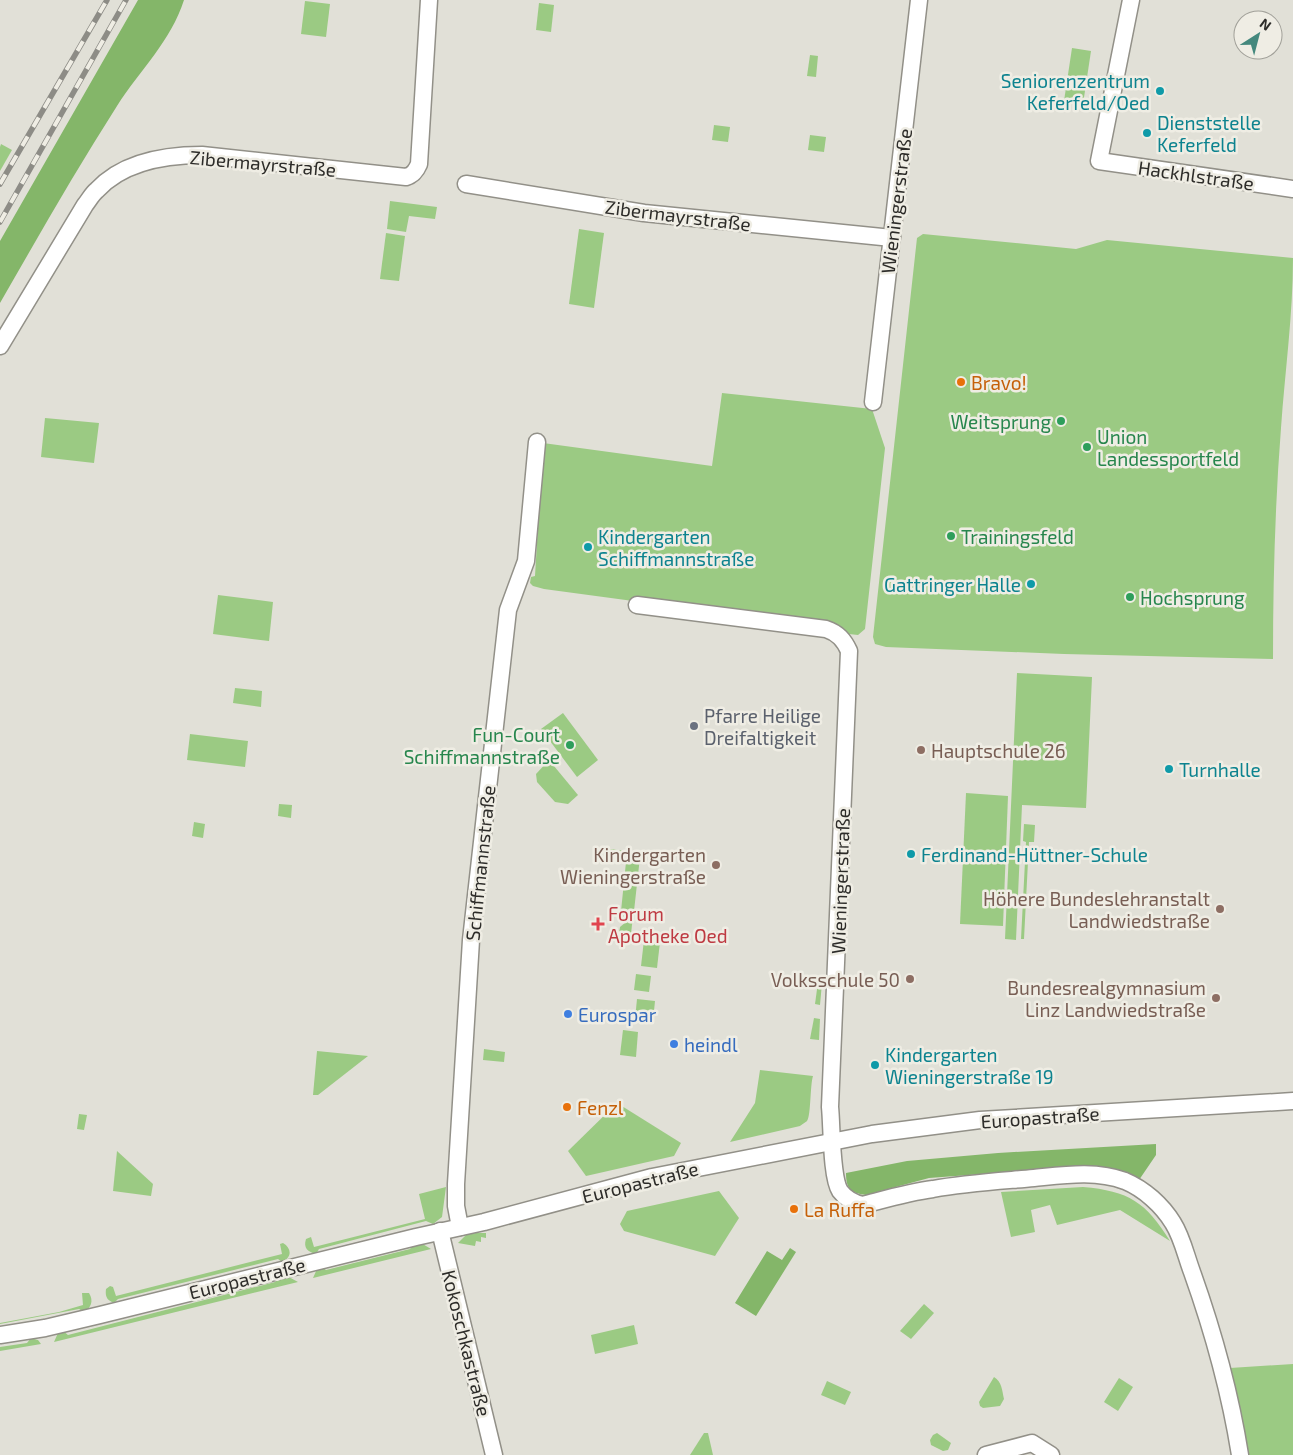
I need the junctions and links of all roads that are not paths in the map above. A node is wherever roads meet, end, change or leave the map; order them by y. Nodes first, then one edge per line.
1 (429, 0) edge
2 (919, 0) edge
3 (1131, 0) edge
4 (466, 184) dead end
5 (1293, 189) edge
6 (892, 238) junction
7 (0, 346) edge
8 (873, 402) dead end
9 (537, 442) dead end
10 (637, 605) dead end
11 (1293, 1101) edge
12 (833, 1142) junction
13 (460, 1227) junction
14 (440, 1231) junction
15 (0, 1335) edge
16 (494, 1455) edge
17 (986, 1455) edge
18 (1051, 1455) edge
19 (1240, 1455) edge

1 - 7 street, Zibermayrstraße
2 - 6 street, Wieningerstraße
3 - 5 street, Hackhlstraße
4 - 6 street, Zibermayrstraße
6 - 8 street, Wieningerstraße
9 - 13 street, Schiffmannstraße
10 - 12 street, Wieningerstraße
11 - 12 street, Europastraße
12 - 13 street, Europastraße
12 - 19 street, Wieningerstraße
13 - 14 street, Europastraße
14 - 15 street, Europastraße
14 - 16 street, Kokoschkastraße
17 - 18 street

